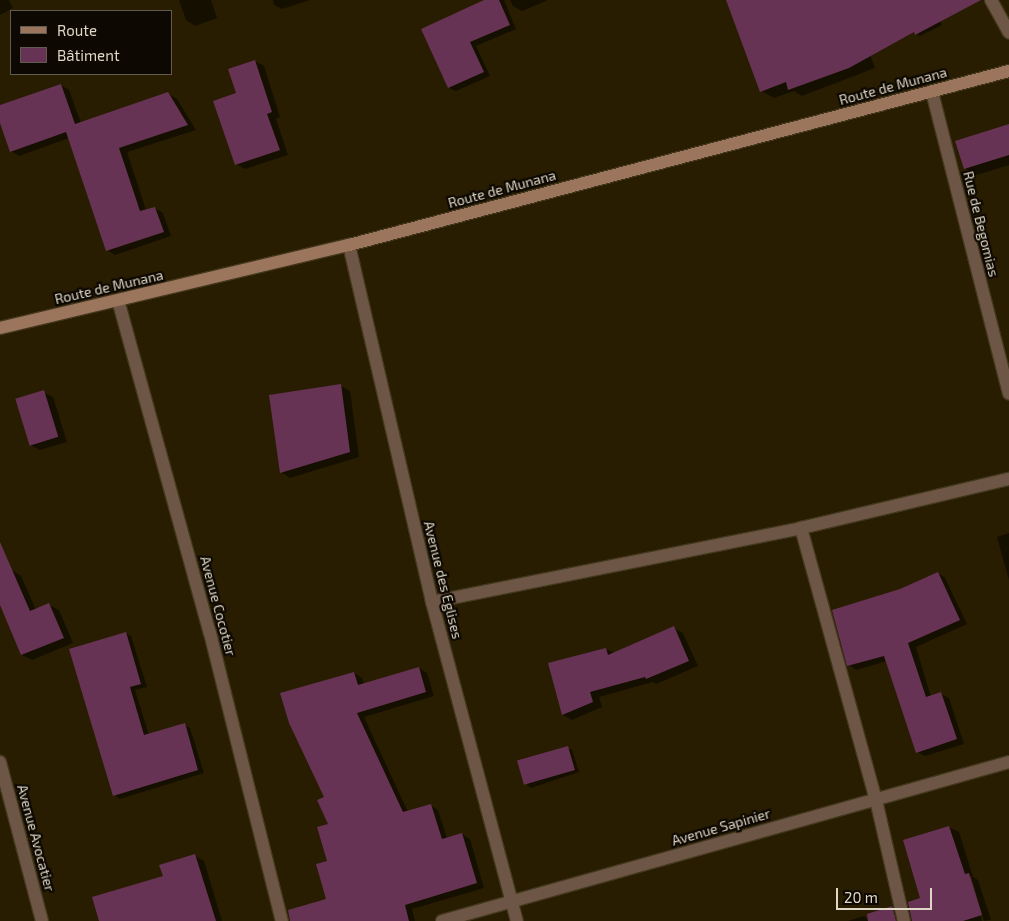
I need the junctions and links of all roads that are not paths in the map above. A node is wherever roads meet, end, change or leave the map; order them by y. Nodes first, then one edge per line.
1 (991, 0) edge
2 (1009, 32) edge
3 (1009, 71) edge
4 (932, 92) junction
5 (348, 245) junction
6 (118, 300) junction
7 (0, 328) edge
8 (1009, 393) edge
9 (1009, 479) edge
10 (801, 528) junction
11 (432, 602) junction
12 (0, 762) edge
13 (1009, 762) edge
14 (876, 800) junction
15 (512, 901) junction
16 (42, 921) edge
17 (282, 921) edge
18 (442, 921) edge
19 (517, 921) edge
20 (904, 921) edge

1 - 2 street
3 - 4 main road, Route de Munana
4 - 5 main road, Route de Munana
4 - 8 street, Rue de Begomias
5 - 6 main road, Route de Munana
5 - 11 street, Avenue des Eglises
6 - 7 main road, Route de Munana
6 - 17 street, Avenue Cocotier
9 - 10 street
10 - 11 street
10 - 14 street
11 - 15 street, Avenue des Eglises
12 - 16 street, Avenue Avocatier
13 - 14 street, Avenue Sapinier
14 - 15 street, Avenue Sapinier
14 - 20 street
15 - 18 street, Avenue Sapinier
15 - 19 street, Avenue des Eglises

